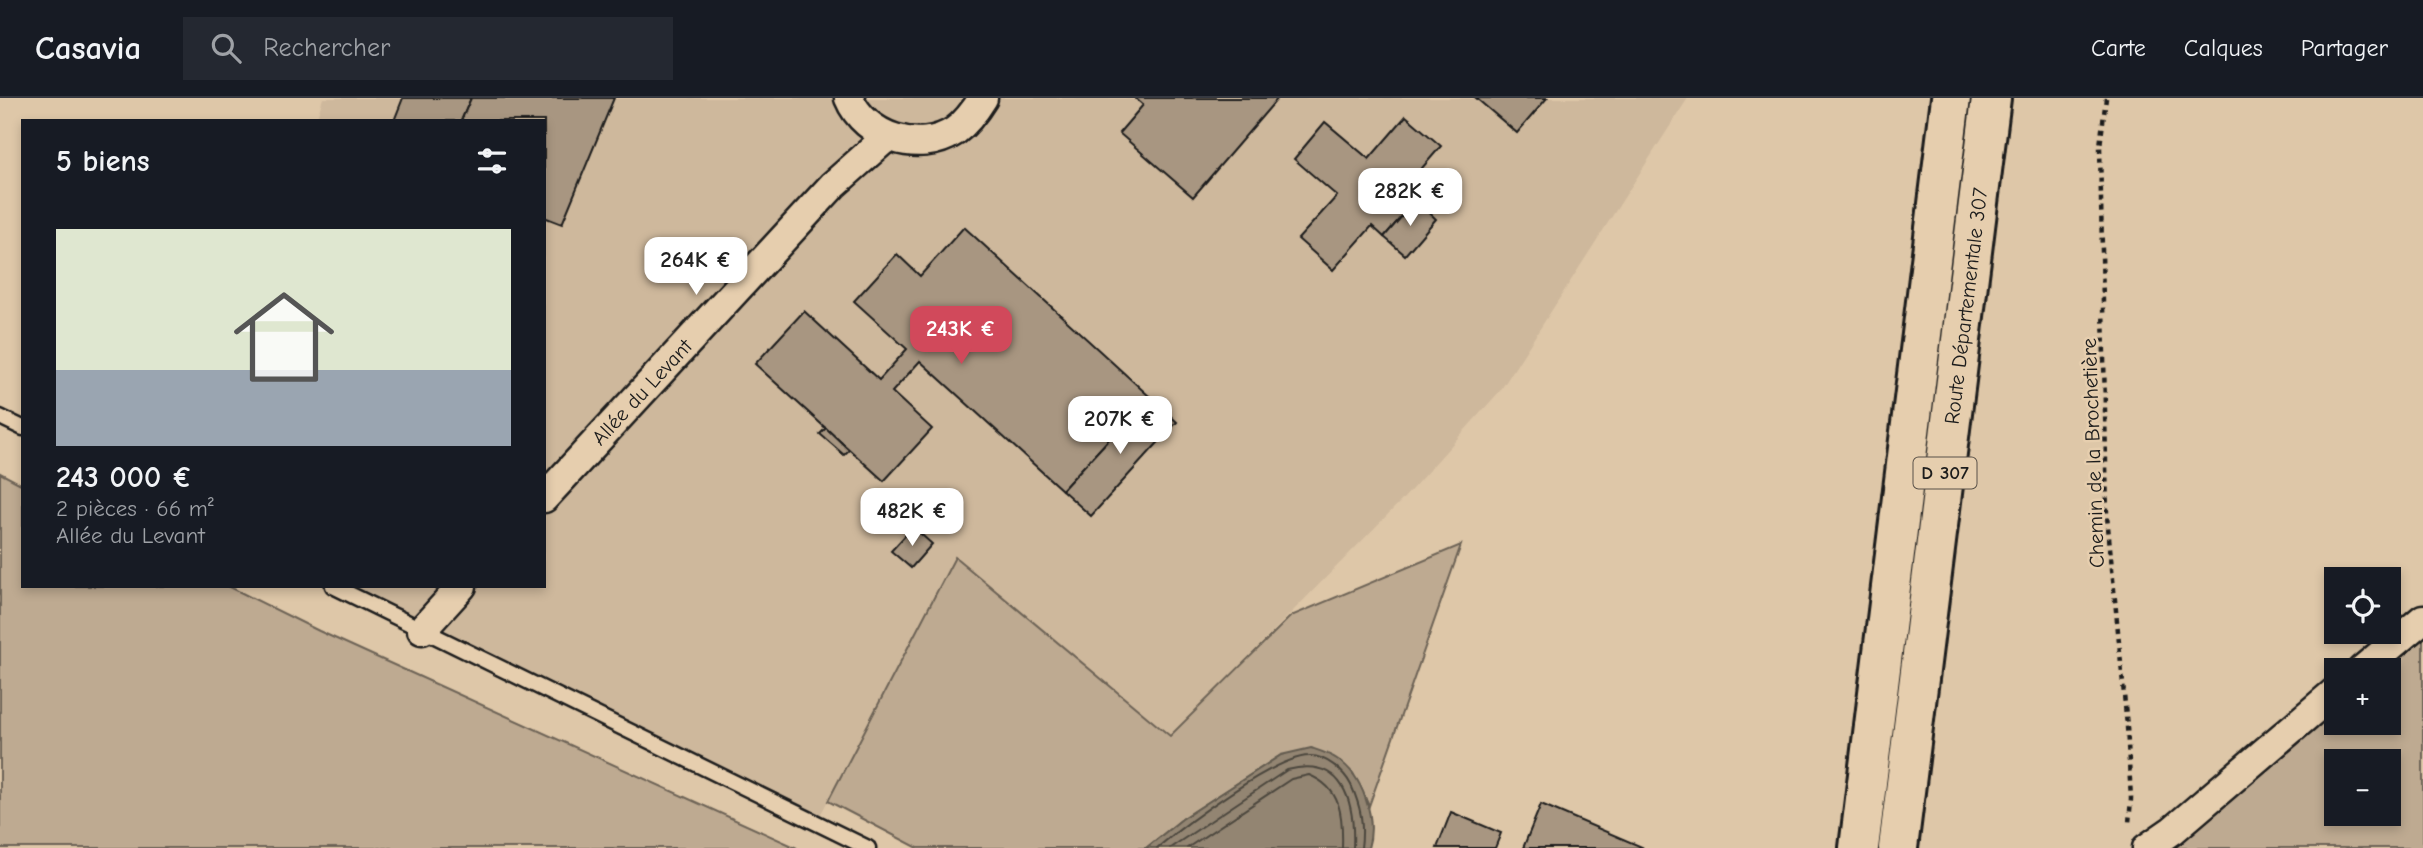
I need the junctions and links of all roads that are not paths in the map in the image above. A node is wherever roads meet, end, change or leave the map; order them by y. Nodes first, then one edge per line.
1 (849, 98) edge
2 (983, 98) edge
3 (1951, 98) edge
4 (1991, 98) edge
5 (887, 136) junction
6 (0, 416) edge
7 (21, 427) edge
8 (546, 496) edge
9 (337, 588) edge
10 (461, 588) edge
11 (2423, 619) edge
12 (422, 630) junction
13 (2376, 658) edge
14 (2324, 701) edge
15 (2137, 842) edge
16 (868, 848) edge
17 (1860, 848) edge
18 (1898, 848) edge

1 - 5 street
2 - 5 street
3 - 17 main road, Route Départementale 307 / D 307
4 - 18 main road, Route Départementale 307 / D 307
5 - 8 street, Allée du Levant
6 - 7 lane
9 - 12 lane
10 - 12 street
11 - 13 street
12 - 16 lane
14 - 15 street

